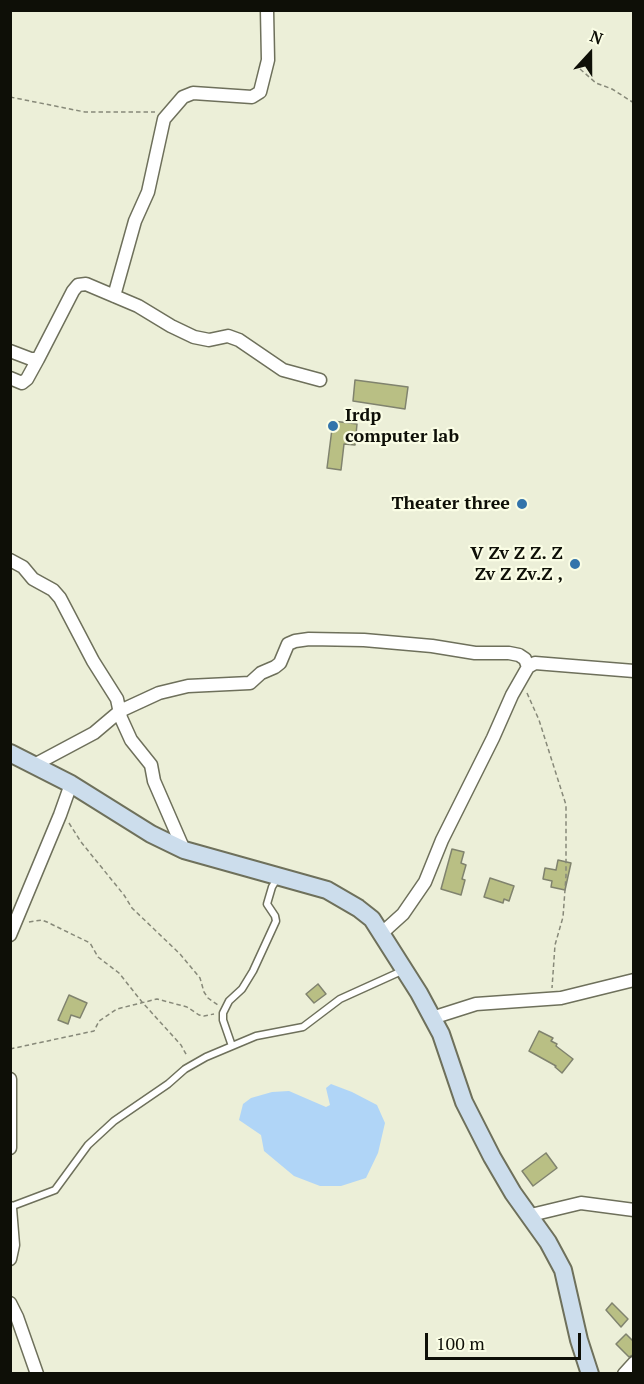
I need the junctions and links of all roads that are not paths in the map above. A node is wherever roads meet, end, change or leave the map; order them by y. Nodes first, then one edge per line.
1 (267, 10) edge
2 (114, 296) junction
3 (10, 351) edge
4 (38, 359) junction
5 (10, 378) edge
6 (320, 380) dead end
7 (10, 560) edge
8 (526, 670) junction
9 (633, 671) edge
10 (120, 711) junction
11 (12, 751) edge
12 (34, 765) junction
13 (71, 784) junction
14 (184, 850) junction
15 (279, 877) junction
16 (13, 930) edge
17 (382, 933) junction
18 (405, 970) junction
19 (633, 980) edge
20 (432, 1018) junction
21 (232, 1046) junction
22 (10, 1079) edge
23 (10, 1149) edge
24 (10, 1208) edge
25 (633, 1210) edge
26 (531, 1215) junction
27 (10, 1259) edge
28 (10, 1303) edge
29 (633, 1363) edge
30 (37, 1373) edge
31 (590, 1374) edge
32 (624, 1374) edge

1 - 2 street
2 - 4 street
2 - 6 street
3 - 4 street
4 - 5 street
7 - 10 street
8 - 9 street
8 - 10 street
8 - 17 street
10 - 12 street
10 - 14 street
11 - 12 street
12 - 13 street
13 - 14 street
13 - 16 street
14 - 15 street
15 - 17 street
15 - 21 lane
17 - 18 street
18 - 20 street
18 - 21 lane
19 - 20 street
20 - 26 street
21 - 24 lane
22 - 23 street
24 - 27 street
25 - 26 street
26 - 31 street
28 - 30 street
29 - 32 street

